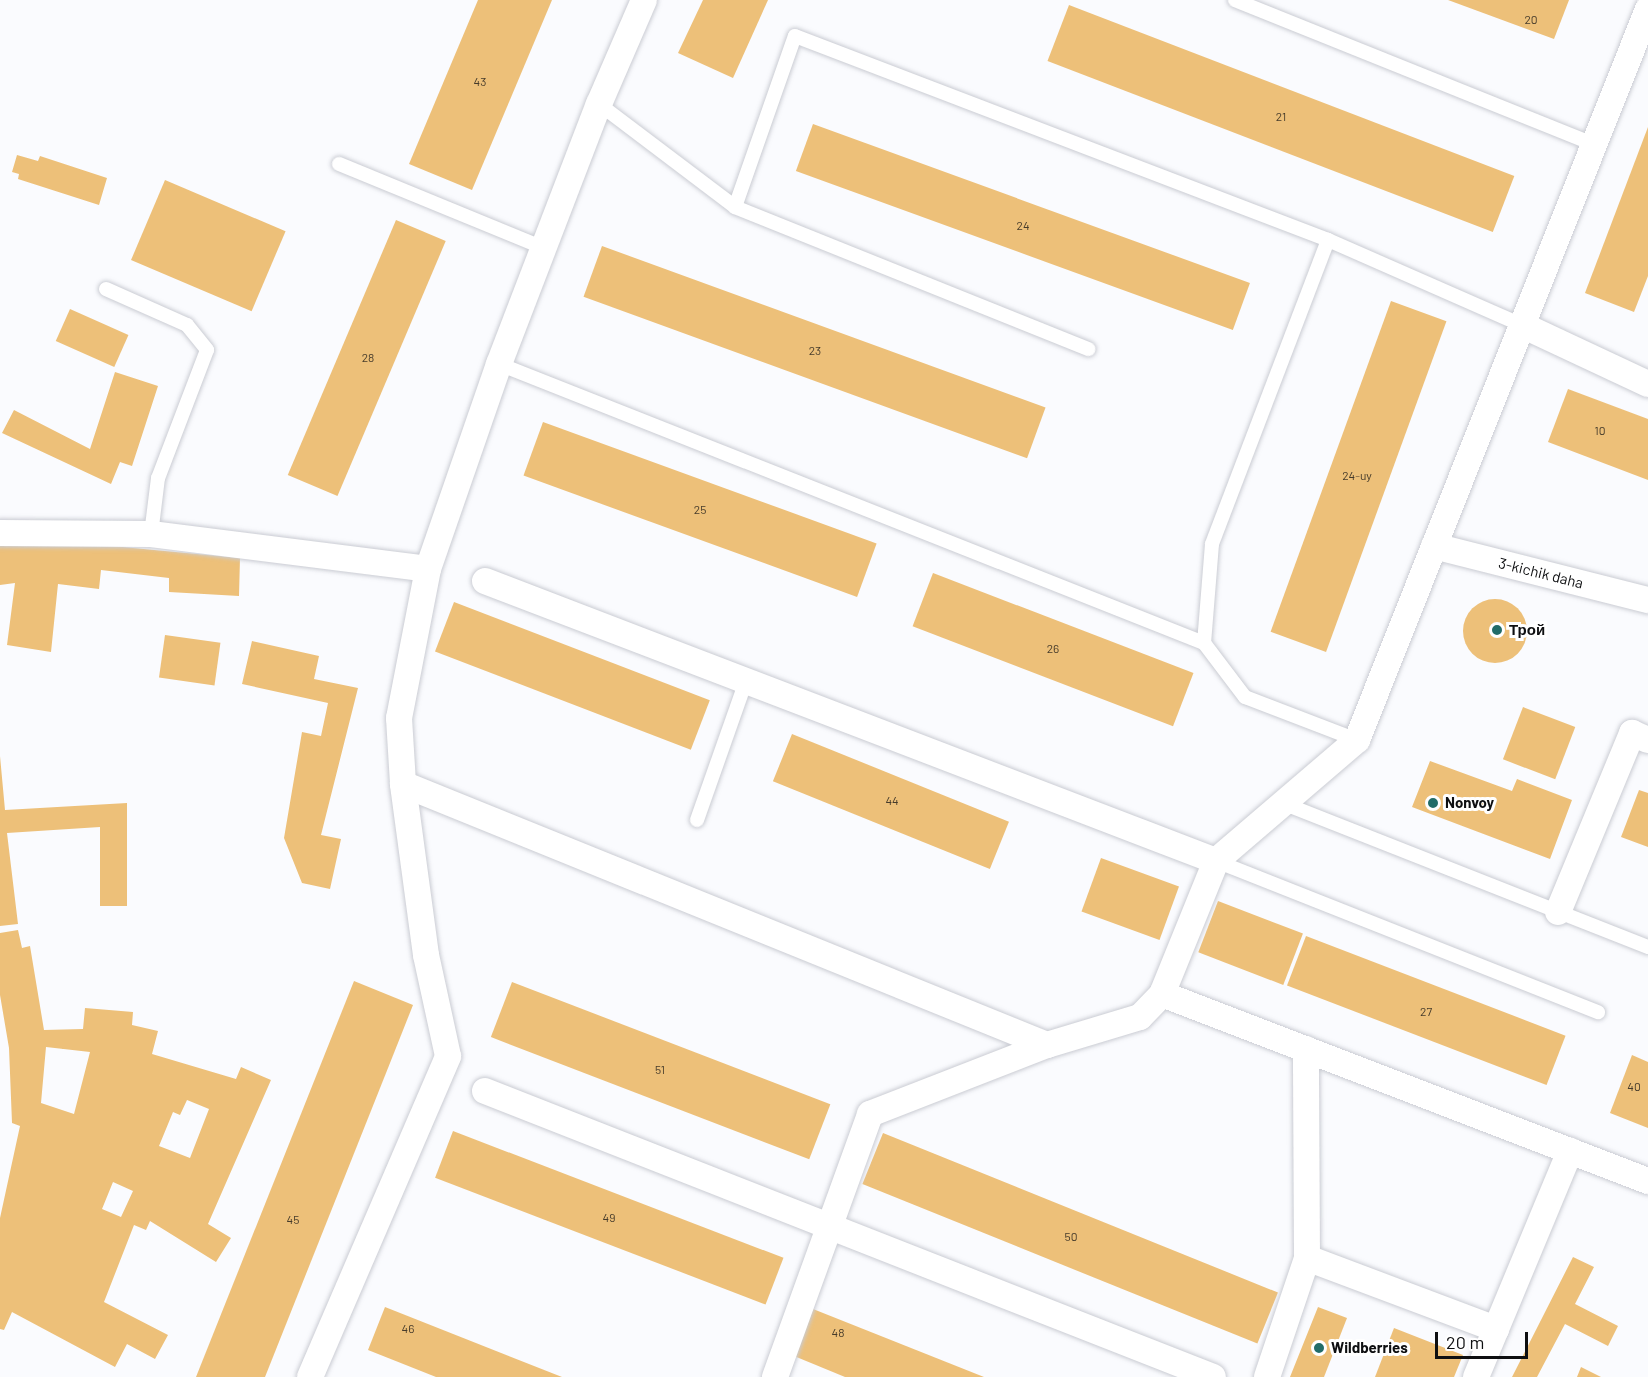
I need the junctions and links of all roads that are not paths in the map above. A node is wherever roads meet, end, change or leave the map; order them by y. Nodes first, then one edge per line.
1 (644, 0) edge
2 (1235, 0) edge
3 (1648, 9) edge
4 (598, 105) junction
5 (1594, 144) junction
6 (339, 164) dead end
7 (735, 207) junction
8 (1328, 240) junction
9 (544, 248) junction
10 (106, 289) dead end
11 (1522, 325) junction
12 (1089, 350) dead end
13 (499, 364) junction
14 (1648, 384) edge
15 (0, 533) edge
16 (151, 534) junction
17 (1434, 546) junction
18 (428, 568) junction
19 (485, 581) dead end
20 (1648, 600) edge
21 (1204, 643) junction
22 (746, 681) junction
23 (1357, 740) junction
24 (1648, 740) edge
25 (403, 784) junction
26 (1285, 804) junction
27 (697, 820) dead end
28 (1216, 861) junction
29 (1558, 912) junction
30 (1648, 947) edge
31 (1162, 994) junction
32 (1598, 1012) dead end
33 (1047, 1045) junction
34 (1306, 1049) junction
35 (485, 1091) dead end
36 (1570, 1151) junction
37 (1648, 1181) edge
38 (830, 1227) junction
39 (1307, 1258) junction
40 (1496, 1329) junction
41 (310, 1377) edge
42 (775, 1377) edge
43 (1213, 1377) edge
44 (1267, 1377) edge
45 (1476, 1377) edge

1 - 4 street
2 - 5 lane
3 - 5 street
4 - 7 lane
4 - 9 street
5 - 11 street
6 - 9 lane
7 - 8 lane
7 - 12 lane
8 - 11 lane
8 - 21 lane
9 - 13 street
10 - 16 lane
11 - 14 street
11 - 17 street
13 - 18 street
13 - 21 lane
15 - 16 street
16 - 18 street
17 - 20 street, 3-kichik daha
17 - 23 street
18 - 25 street
19 - 22 street
21 - 23 lane
22 - 27 lane
22 - 28 street
23 - 26 street
24 - 29 street
25 - 33 street
25 - 41 street
26 - 28 street
26 - 29 lane
28 - 31 street
28 - 32 lane
29 - 30 lane
31 - 33 street
31 - 34 street
33 - 38 street
34 - 36 street
34 - 39 street
35 - 38 street
36 - 37 street
36 - 40 street
38 - 42 street
38 - 43 street
39 - 40 street
39 - 44 street
40 - 45 street

